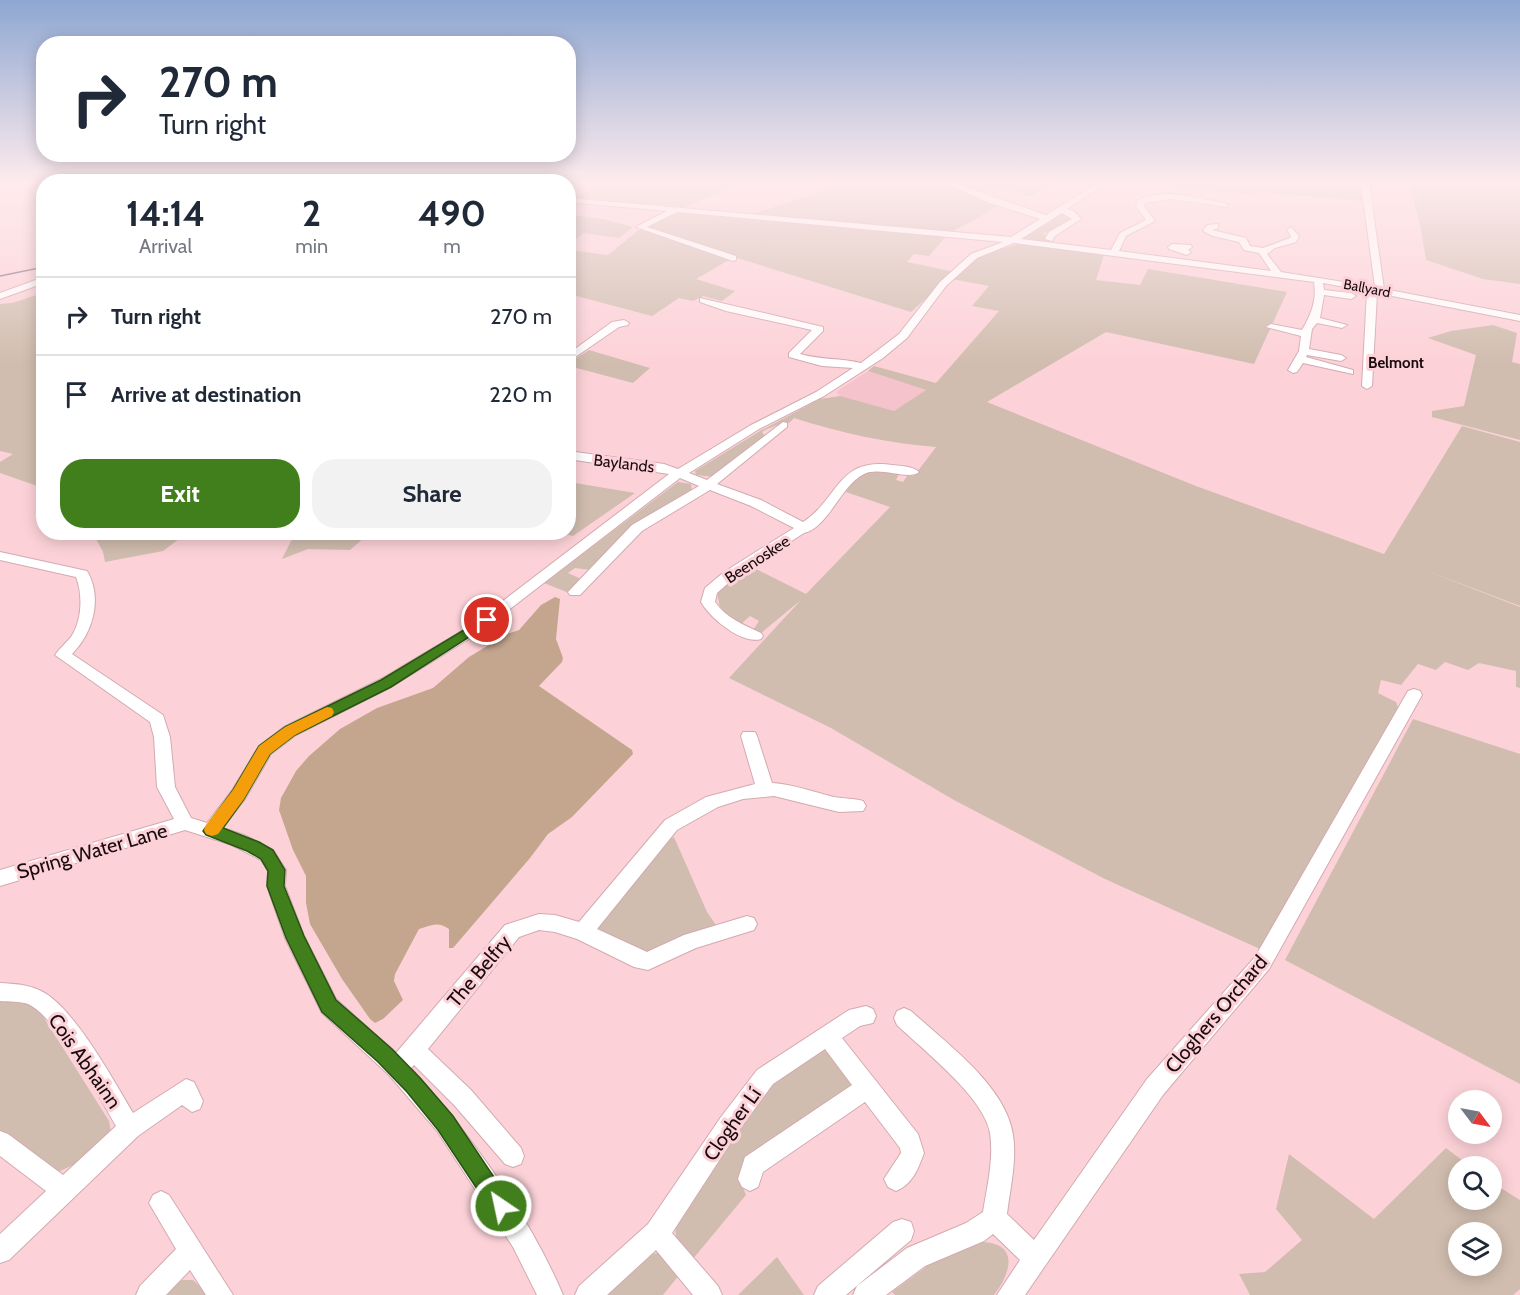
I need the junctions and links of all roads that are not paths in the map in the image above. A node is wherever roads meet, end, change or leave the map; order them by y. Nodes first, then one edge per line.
1 (690, 243) edge
2 (1003, 243) edge
3 (1038, 243) edge
4 (1117, 243) edge
5 (1245, 243) edge
6 (1281, 243) edge
7 (1371, 243) edge
8 (1188, 248) dead end
9 (1263, 251) junction
10 (1114, 253) junction
11 (734, 258) dead end
12 (1187, 264) junction
13 (1279, 275) junction
14 (1318, 280) junction
15 (36, 283) edge
16 (1376, 290) junction
17 (1320, 292) junction
18 (0, 296) edge
19 (1351, 296) dead end
20 (703, 300) dead end
21 (1520, 318) edge
22 (1314, 320) junction
23 (624, 323) dead end
24 (1342, 325) dead end
25 (1271, 327) dead end
26 (1306, 334) junction
27 (576, 353) edge
28 (781, 353) dead end
29 (793, 355) junction
30 (1303, 355) junction
31 (863, 367) junction
32 (1293, 370) dead end
33 (1349, 372) dead end
34 (1367, 386) dead end
35 (783, 425) dead end
36 (576, 456) edge
37 (679, 473) junction
38 (905, 473) dead end
39 (708, 485) junction
40 (804, 529) junction
41 (0, 556) edge
42 (574, 592) dead end
43 (756, 636) dead end
44 (1414, 695) dead end
45 (748, 736) dead end
46 (765, 789) junction
47 (856, 806) dead end
48 (185, 823) junction
49 (212, 831) junction
50 (0, 878) edge
51 (747, 924) dead end
52 (583, 932) junction
53 (0, 992) edge
54 (866, 1016) dead end
55 (904, 1018) dead end
56 (827, 1035) junction
57 (414, 1050) junction
58 (397, 1068) junction
59 (867, 1088) junction
60 (192, 1101) dead end
61 (130, 1128) junction
62 (0, 1142) edge
63 (513, 1156) dead end
64 (750, 1179) dead end
65 (896, 1179) dead end
66 (63, 1190) junction
67 (160, 1203) dead end
68 (994, 1219) junction
69 (902, 1231) dead end
70 (657, 1233) junction
71 (192, 1250) junction
72 (0, 1251) edge
73 (1036, 1258) junction
74 (705, 1293) edge
75 (149, 1295) edge
76 (220, 1295) edge
77 (550, 1295) edge
78 (588, 1295) edge
79 (827, 1295) edge
80 (866, 1295) edge
81 (1010, 1295) edge

1 - 11 street
2 - 31 street
3 - 10 street, Ballyard
4 - 10 street
5 - 9 street
6 - 9 street
7 - 16 street
8 - 12 street
9 - 13 street
10 - 12 street, Ballyard
12 - 13 street, Ballyard
13 - 14 street, Ballyard
14 - 16 street, Ballyard
14 - 17 street
15 - 18 street
16 - 21 street, Ballyard
16 - 34 street
17 - 19 street
17 - 22 street
20 - 29 street
22 - 24 street
22 - 26 street
23 - 27 street
25 - 26 street
26 - 30 street
28 - 29 street
29 - 31 street
30 - 32 street
30 - 33 street
31 - 37 street
35 - 39 street
36 - 37 street, Baylands
37 - 39 street, Beenoskee
37 - 49 street
38 - 40 street, Beenoskee
39 - 40 street, Beenoskee
39 - 42 street
40 - 43 street, Beenoskee
41 - 48 street
44 - 73 street, Cloghers Orchard
45 - 46 street
46 - 47 street
46 - 52 street
48 - 49 street
48 - 50 street, Spring Water Lane
49 - 58 street
51 - 52 street, The Belfry
52 - 57 street, The Belfry
53 - 61 street, Cois Abhainn
54 - 56 street, Clogher Lí
55 - 68 street
56 - 59 street
56 - 70 street, Clogher Lí
57 - 58 street, The Belfry
57 - 63 street
58 - 77 street
59 - 64 street
59 - 65 street
60 - 61 street
61 - 66 street
62 - 66 street
66 - 72 street
67 - 71 street
68 - 73 street
68 - 80 street
69 - 79 street
70 - 74 street
70 - 78 street, Clogher Lí
71 - 75 street
71 - 76 street
73 - 81 street, Cloghers Orchard

